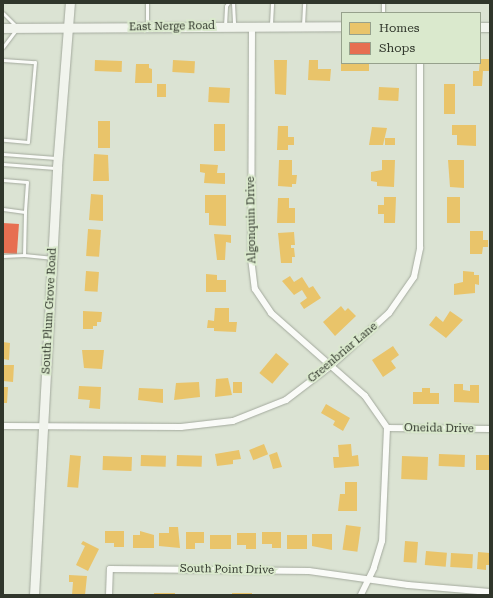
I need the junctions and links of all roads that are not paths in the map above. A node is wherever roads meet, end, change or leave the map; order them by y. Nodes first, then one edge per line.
1 (70, 3) edge
2 (147, 3) edge
3 (228, 3) edge
4 (233, 3) edge
5 (272, 3) edge
6 (304, 3) edge
7 (3, 13) edge
8 (229, 26) junction
9 (252, 26) junction
10 (271, 26) junction
11 (303, 26) junction
12 (341, 26) edge
13 (147, 27) junction
14 (3, 28) edge
15 (18, 28) junction
16 (68, 28) junction
17 (3, 47) edge
18 (3, 60) edge
19 (420, 64) edge
20 (3, 140) edge
21 (3, 154) edge
22 (58, 158) junction
23 (3, 164) edge
24 (57, 168) junction
25 (3, 180) edge
26 (3, 209) edge
27 (26, 212) junction
28 (24, 255) junction
29 (3, 256) edge
30 (52, 258) junction
31 (332, 365) junction
32 (3, 426) edge
33 (44, 428) junction
34 (387, 428) junction
35 (490, 429) edge
36 (369, 578) junction
37 (467, 592) edge
38 (490, 592) edge
39 (34, 595) edge
40 (109, 595) edge
41 (361, 595) edge

1 - 16 street, South Plum Grove Road
2 - 13 lane
3 - 8 lane
4 - 8 lane
5 - 10 lane
6 - 11 lane
7 - 15 lane
8 - 9 street, East Nerge Road
8 - 13 street, East Nerge Road
9 - 10 street, East Nerge Road
9 - 31 street, Algonquin Drive
10 - 11 street, East Nerge Road
11 - 12 street, East Nerge Road
13 - 16 street, East Nerge Road
14 - 15 street, East Nerge Road
15 - 16 street, East Nerge Road
15 - 17 lane
16 - 22 street, South Plum Grove Road
18 - 20 lane
19 - 31 street, Greenbriar Lane
21 - 22 lane
22 - 24 street, South Plum Grove Road
23 - 24 lane
24 - 30 street, South Plum Grove Road
25 - 27 lane
26 - 27 lane
27 - 28 lane
28 - 29 lane
28 - 30 lane
30 - 33 street, South Plum Grove Road
31 - 33 street, Greenbriar Lane
31 - 34 street, Algonquin Drive
32 - 33 street, Greenbriar Lane
33 - 39 street, South Plum Grove Road
34 - 35 street, Oneida Drive
34 - 36 street
36 - 37 street
36 - 40 street, South Point Drive
36 - 41 street
37 - 38 street

